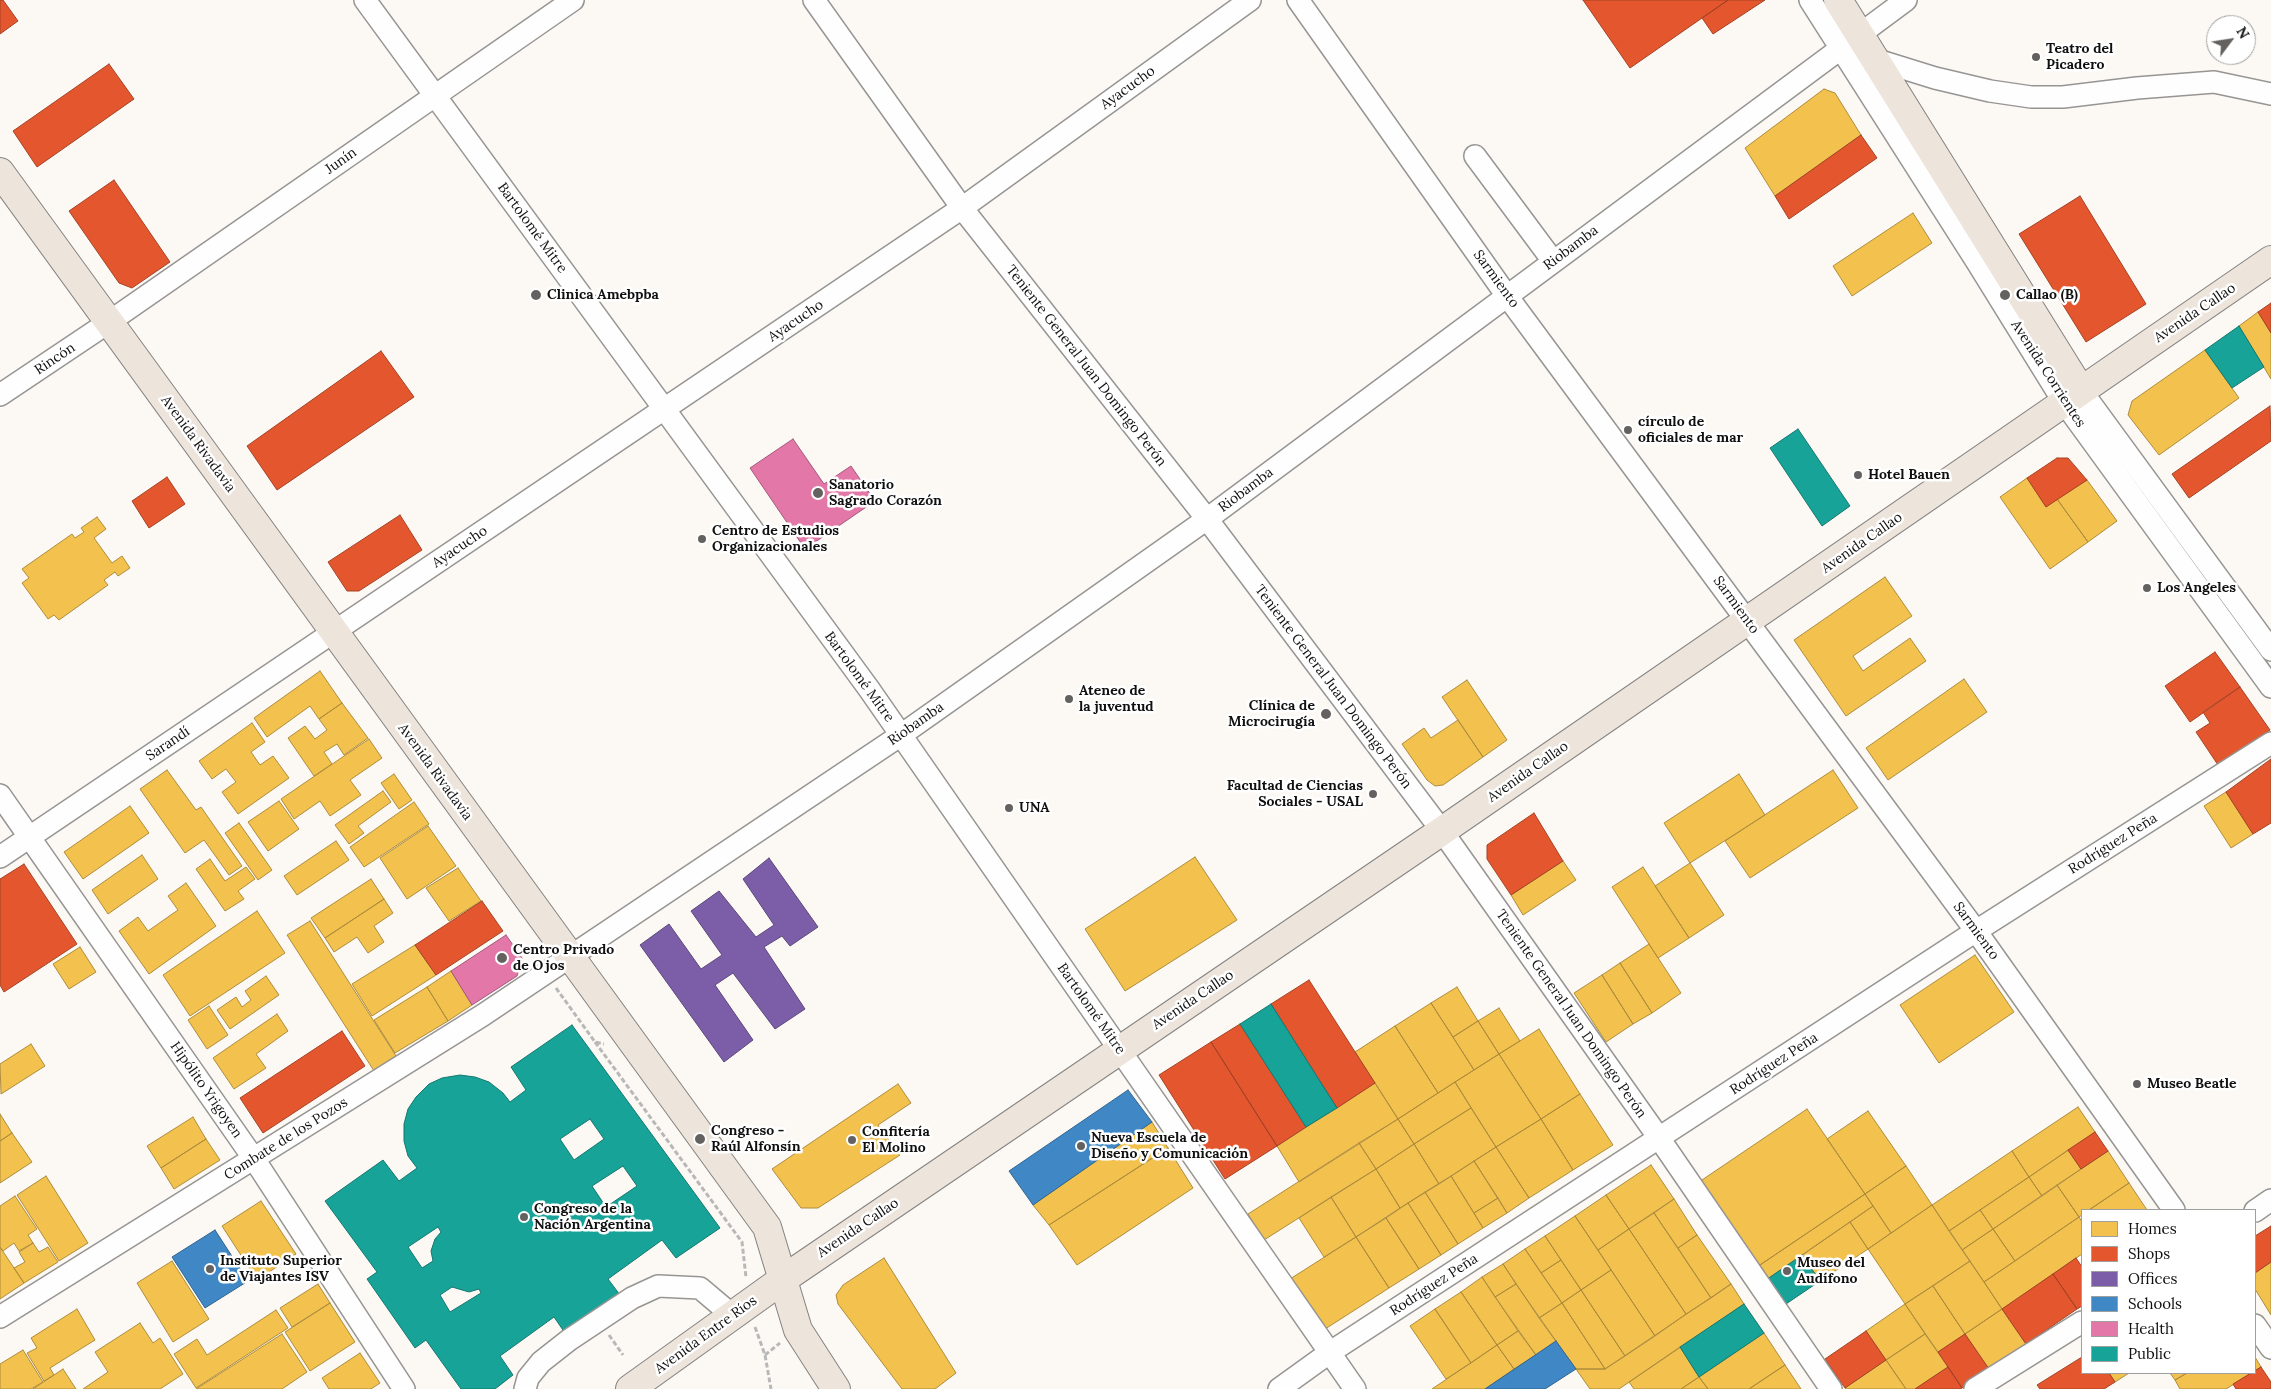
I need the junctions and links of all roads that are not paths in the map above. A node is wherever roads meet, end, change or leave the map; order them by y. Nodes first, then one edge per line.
1 (365, 0) edge
2 (573, 0) edge
3 (814, 0) edge
4 (1250, 0) edge
5 (1298, 0) edge
6 (1810, 0) edge
7 (1838, 0) edge
8 (1906, 0) edge
9 (1849, 40) junction
10 (1877, 60) junction
11 (2271, 94) edge
12 (435, 96) junction
13 (1475, 156) dead end
14 (0, 172) edge
15 (962, 208) junction
16 (2271, 260) edge
17 (1553, 261) junction
18 (1508, 296) junction
19 (109, 322) junction
20 (0, 395) edge
21 (2072, 395) junction
22 (666, 410) junction
23 (1207, 519) junction
24 (1747, 621) junction
25 (335, 631) junction
26 (2271, 650) edge
27 (2271, 686) edge
28 (901, 735) junction
29 (2271, 743) edge
30 (0, 795) edge
31 (1442, 831) junction
32 (30, 837) junction
33 (0, 857) edge
34 (1976, 930) junction
35 (571, 956) junction
36 (1118, 1050) junction
37 (1660, 1138) junction
38 (254, 1159) junction
39 (2271, 1200) edge
40 (2173, 1209) edge
41 (2256, 1210) edge
42 (782, 1280) junction
43 (740, 1310) junction
44 (0, 1317) edge
45 (2081, 1323) edge
46 (2256, 1326) edge
47 (2271, 1348) edge
48 (1329, 1353) junction
49 (404, 1389) edge
50 (524, 1389) edge
51 (630, 1389) edge
52 (836, 1389) edge
53 (1279, 1389) edge
54 (1355, 1389) edge
55 (1831, 1389) edge
56 (1975, 1389) edge

1 - 12 street, Bartolomé Mitre
2 - 12 street, Junín
3 - 15 street, Teniente General Juan Domingo Perón
4 - 15 street, Ayacucho
5 - 18 street, Sarmiento
6 - 9 street, Avenida Corrientes
7 - 9 main road, Avenida Corrientes
8 - 9 street, Riobamba
9 - 10 main road, Avenida Corrientes
9 - 17 street, Riobamba
9 - 21 street, Avenida Corrientes
10 - 11 street
10 - 21 main road, Avenida Corrientes
12 - 19 street, Junín
12 - 22 street, Bartolomé Mitre
13 - 17 street
14 - 19 main road, Avenida Rivadavia
15 - 22 street, Ayacucho
15 - 23 street, Teniente General Juan Domingo Perón
16 - 21 main road, Avenida Callao
17 - 18 street, Riobamba
18 - 23 street, Riobamba
18 - 24 street, Sarmiento
19 - 20 street, Rincón
19 - 25 main road, Avenida Rivadavia
21 - 24 main road, Avenida Callao
21 - 26 street, Avenida Corrientes
21 - 27 street, Avenida Corrientes
22 - 25 street, Ayacucho
22 - 28 street, Bartolomé Mitre
23 - 28 street, Riobamba
23 - 31 street, Teniente General Juan Domingo Perón
24 - 31 main road, Avenida Callao
24 - 34 street, Sarmiento
25 - 32 street, Sarandí
25 - 35 main road, Avenida Rivadavia
28 - 35 street, Riobamba
28 - 36 street, Bartolomé Mitre
29 - 34 street, Rodríguez Peña
30 - 32 street, Hipólito Yrigoyen
31 - 36 main road, Avenida Callao
31 - 37 street, Teniente General Juan Domingo Perón
32 - 33 street, Sarandí
32 - 38 street, Hipólito Yrigoyen
34 - 37 street, Rodríguez Peña
34 - 40 street, Sarmiento
35 - 38 street, Combate de los Pozos
35 - 42 main road, Avenida Rivadavia
36 - 42 main road, Avenida Callao
36 - 48 street, Bartolomé Mitre
37 - 48 street, Rodríguez Peña
37 - 55 street, Teniente General Juan Domingo Perón
38 - 44 street, Combate de los Pozos
38 - 49 street, Hipólito Yrigoyen
39 - 41 street
42 - 43 main road, Avenida Entre Ríos
42 - 52 main road, Avenida Rivadavia
43 - 50 street
43 - 51 main road, Avenida Entre Ríos
45 - 56 street
46 - 47 street
48 - 53 street, Rodríguez Peña
48 - 54 street, Bartolomé Mitre

